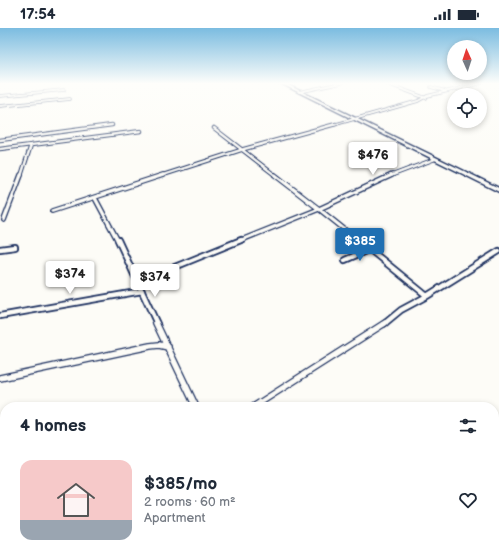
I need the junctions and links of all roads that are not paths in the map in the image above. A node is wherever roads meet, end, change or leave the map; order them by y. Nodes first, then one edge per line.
1 (330, 108) edge
2 (395, 108) edge
3 (355, 120) junction
4 (112, 125) dead end
5 (214, 128) dead end
6 (141, 131) dead end
7 (0, 140) edge
8 (31, 145) junction
9 (0, 148) edge
10 (244, 150) junction
11 (435, 158) junction
12 (499, 190) edge
13 (95, 198) junction
14 (319, 209) junction
15 (52, 211) dead end
16 (4, 220) dead end
17 (15, 247) dead end
18 (0, 249) edge
19 (368, 250) junction
20 (499, 251) edge
21 (345, 260) dead end
22 (138, 282) junction
23 (142, 291) junction
24 (427, 296) junction
25 (0, 316) edge
26 (168, 347) junction
27 (0, 378) edge
28 (194, 402) edge
29 (261, 402) edge

1 - 3 street
2 - 3 street
3 - 10 street
3 - 11 street
4 - 7 street
5 - 10 street
6 - 8 street
8 - 9 street
8 - 16 street
10 - 13 street
10 - 14 street
11 - 12 street
11 - 14 street
13 - 15 street
13 - 22 street
14 - 19 street
14 - 22 street
17 - 18 street
19 - 21 street
19 - 24 street
20 - 24 street
22 - 23 street
23 - 25 street
23 - 26 street
24 - 29 street
26 - 27 street
26 - 28 street

